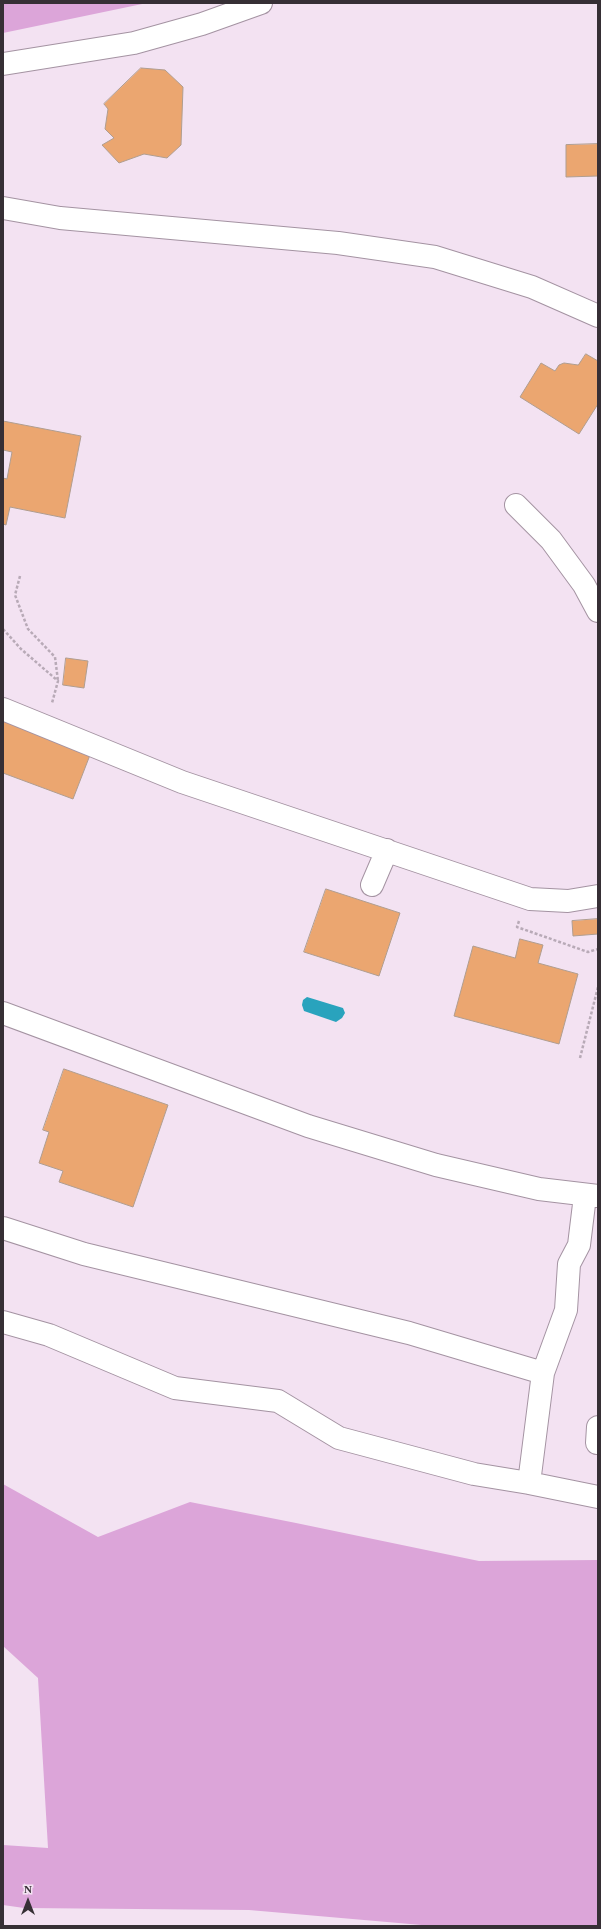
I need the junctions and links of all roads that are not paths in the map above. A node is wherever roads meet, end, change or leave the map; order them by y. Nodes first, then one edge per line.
1 (261, 3) edge
2 (3, 64) edge
3 (3, 208) edge
4 (598, 316) edge
5 (516, 505) dead end
6 (598, 611) edge
7 (3, 709) edge
8 (387, 850) junction
9 (372, 885) dead end
10 (598, 896) edge
11 (3, 1013) edge
12 (591, 1196) edge
13 (3, 1228) edge
14 (3, 1322) edge
15 (543, 1372) junction
16 (529, 1483) junction
17 (598, 1497) edge

1 - 2 street
3 - 4 street
5 - 6 street
7 - 8 street
8 - 9 street
8 - 10 street
11 - 12 street
12 - 15 street
13 - 15 street
14 - 16 street
15 - 16 street
16 - 17 street

